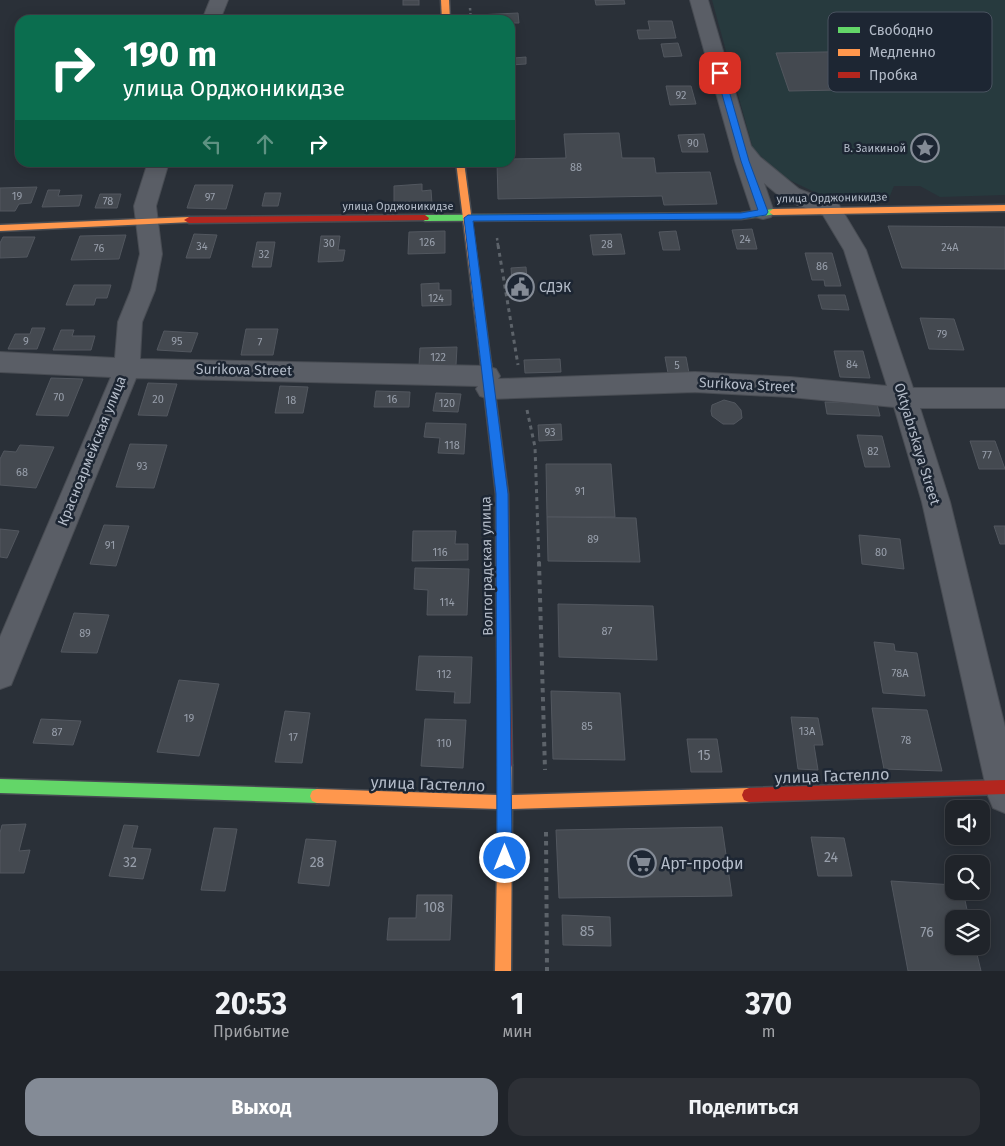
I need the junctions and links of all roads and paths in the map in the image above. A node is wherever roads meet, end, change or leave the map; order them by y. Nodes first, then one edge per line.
1 (219, 0) edge
2 (445, 0) edge
3 (699, 0) edge
4 (213, 15) edge
5 (446, 15) edge
6 (741, 147) junction
7 (157, 167) edge
8 (461, 167) edge
9 (1005, 208) edge
10 (831, 210) junction
11 (763, 212) junction
12 (468, 218) junction
13 (147, 222) junction
14 (0, 228) edge
15 (0, 362) edge
16 (127, 368) junction
17 (488, 382) junction
18 (904, 398) junction
19 (1005, 398) edge
20 (0, 674) edge
21 (0, 786) edge
22 (1004, 790) edge
23 (505, 802) junction
24 (503, 971) edge

1 - 4 street
2 - 5 street
3 - 6 street
6 - 10 street
6 - 11 street
7 - 13 street, Красноармейская улица
8 - 12 street, Волгоградская улица
9 - 10 street, улица Орджоникидзе
10 - 11 street, улица Орджоникидзе
10 - 18 street, Oktyabrskaya Street
11 - 12 street, улица Орджоникидзе
12 - 13 street, улица Орджоникидзе
12 - 17 street, Волгоградская улица
13 - 14 street, улица Орджоникидзе
13 - 16 street, Красноармейская улица
15 - 16 street, Surikova Street
16 - 17 street, Surikova Street
16 - 20 street, Красноармейская улица
17 - 18 street, Surikova Street
17 - 23 street, Волгоградская улица
18 - 19 street, Surikova Street
18 - 22 street, Oktyabrskaya Street
21 - 23 street, улица Гастелло
22 - 23 street, улица Гастелло
23 - 24 street, Волгоградская улица

